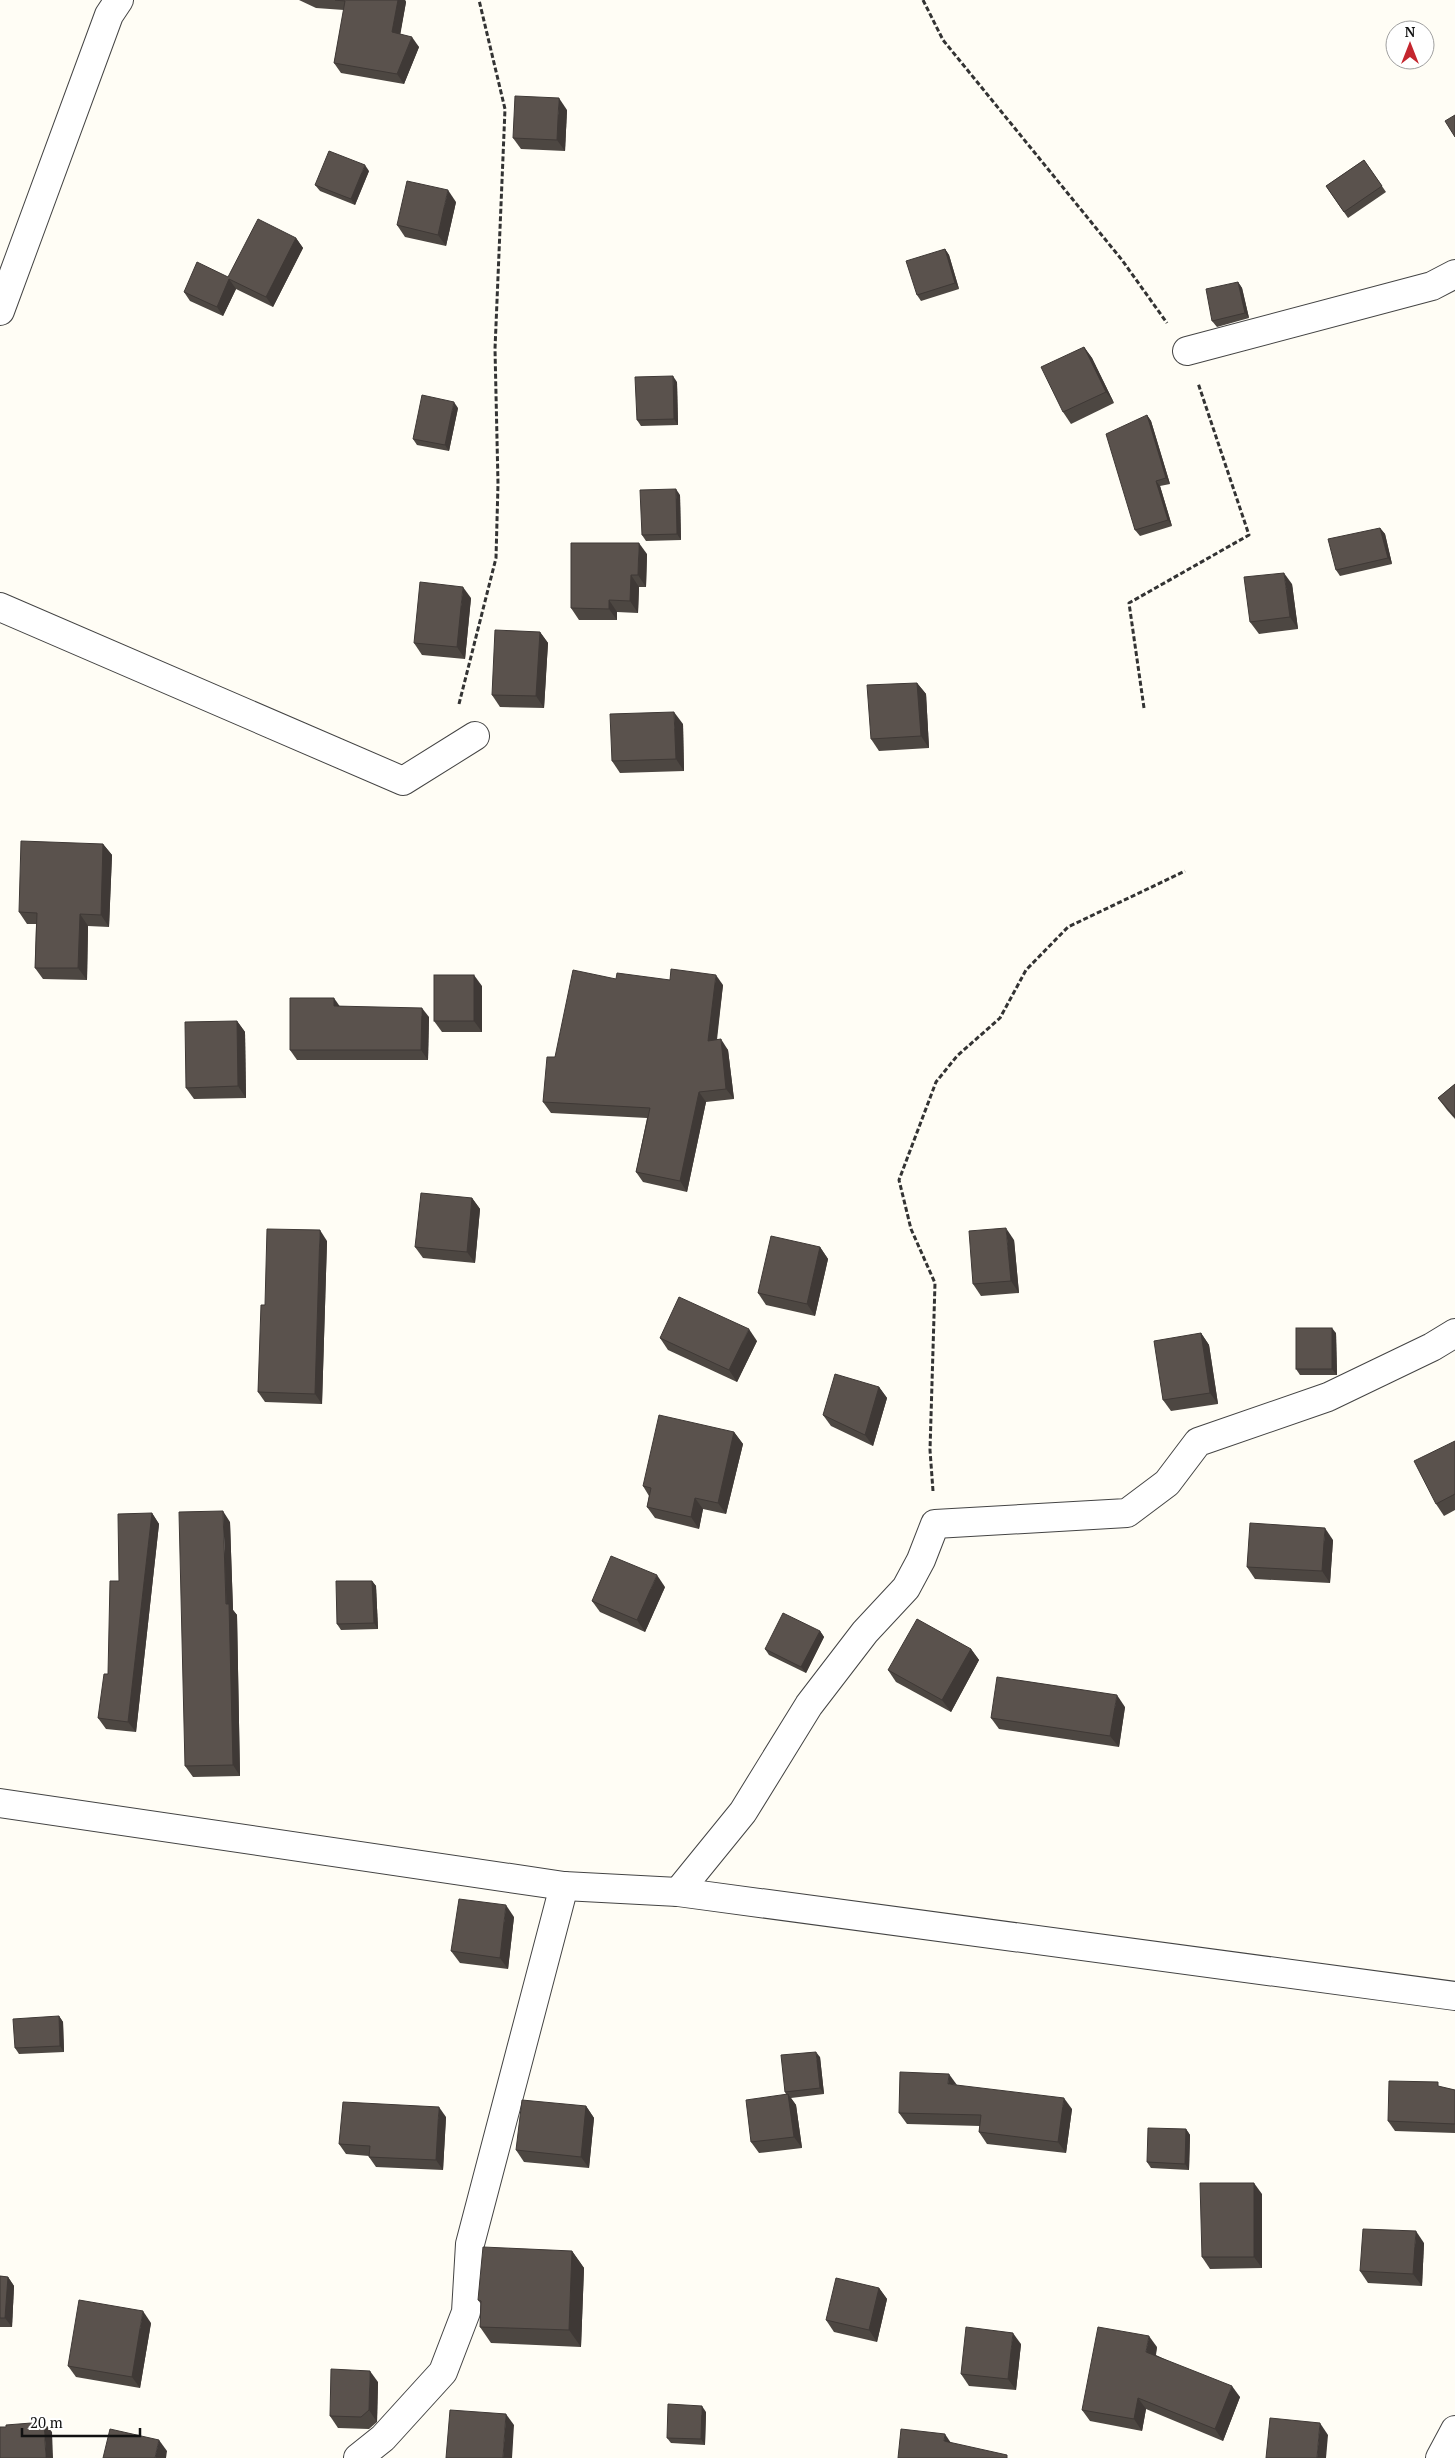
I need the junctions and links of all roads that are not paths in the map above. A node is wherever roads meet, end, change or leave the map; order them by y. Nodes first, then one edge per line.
1 (119, 0) edge
2 (1455, 274) edge
3 (0, 311) edge
4 (1187, 350) road end
5 (0, 607) edge
6 (475, 736) dead end
7 (1455, 1333) edge
8 (0, 1803) edge
9 (564, 1886) junction
10 (678, 1892) junction
11 (1455, 1996) edge
12 (1455, 2430) edge
13 (358, 2458) edge
14 (1440, 2458) edge

1 - 3 street
2 - 4 street
5 - 6 street
7 - 10 street
8 - 9 street
9 - 10 street
9 - 13 street
10 - 11 street
12 - 14 street

